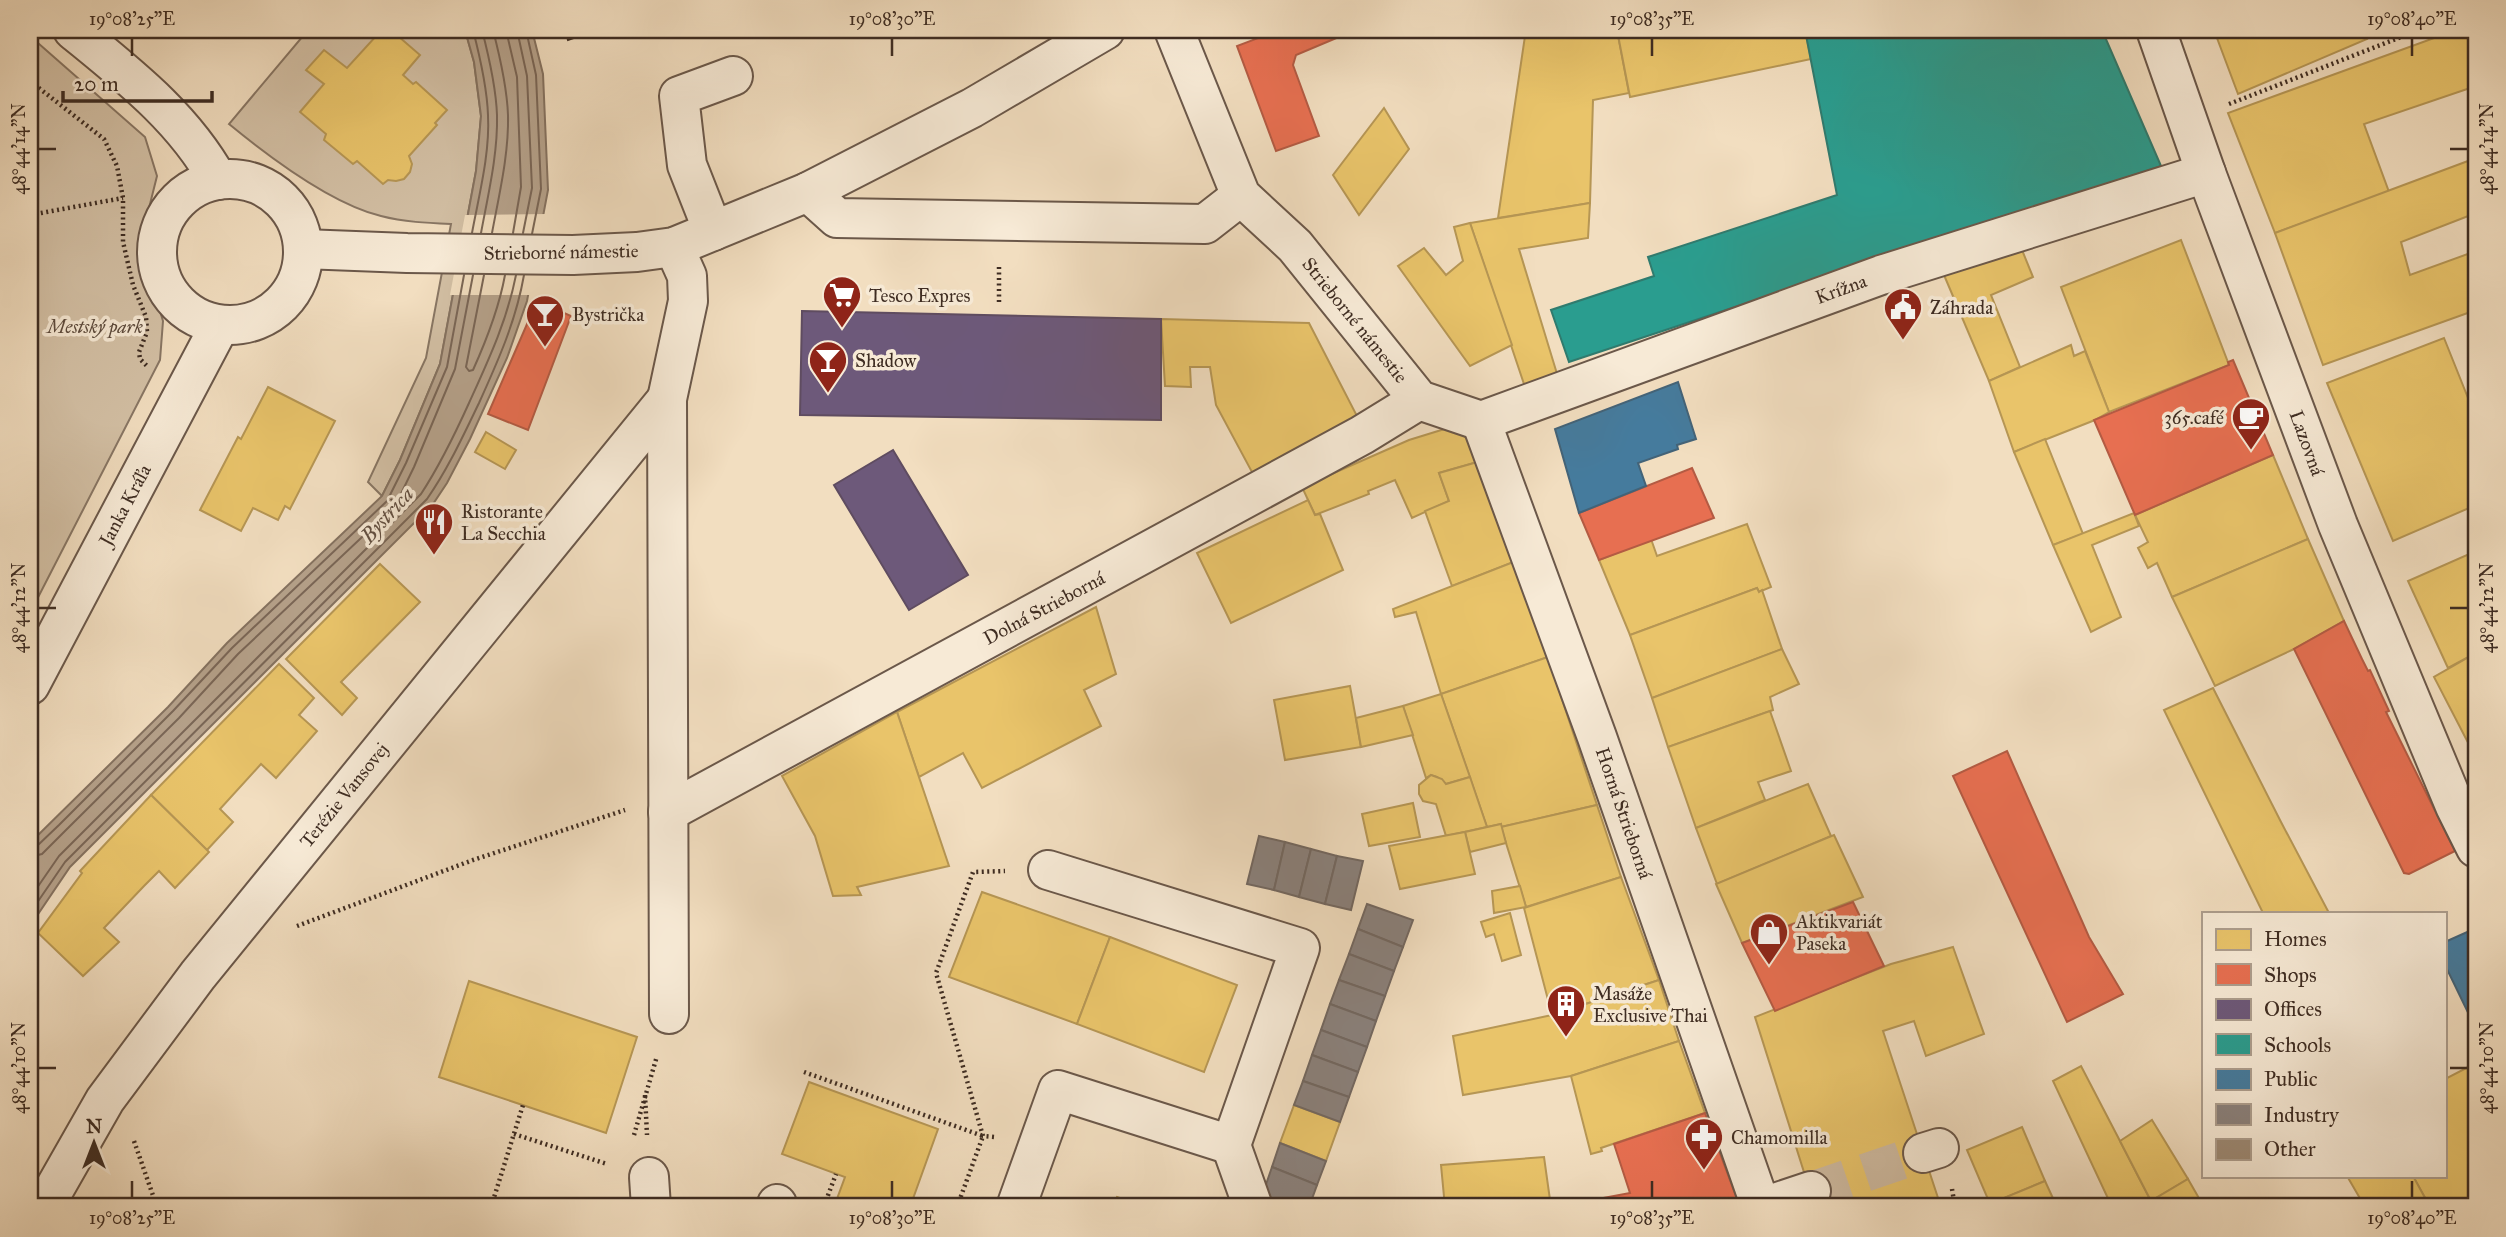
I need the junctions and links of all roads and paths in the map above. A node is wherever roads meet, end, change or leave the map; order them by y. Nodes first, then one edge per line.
1 (73, 30) edge
2 (1105, 30) edge
3 (1174, 30) edge
4 (2156, 30) edge
5 (2419, 30) edge
6 (733, 76) dead end
7 (30, 81) edge
8 (2189, 119) junction
9 (2206, 173) junction
10 (218, 180) junction
11 (808, 192) junction
12 (1241, 196) junction
13 (123, 198) junction
14 (30, 215) edge
15 (713, 231) junction
16 (674, 247) junction
17 (303, 249) junction
18 (220, 325) junction
19 (152, 369) dead end
20 (667, 399) junction
21 (1419, 400) junction
22 (1481, 421) junction
23 (30, 685) edge
24 (631, 808) dead end
25 (668, 812) junction
26 (2476, 848) edge
27 (1048, 870) joint
28 (286, 930) dead end
29 (668, 1014) joint
30 (804, 1072) dead end
31 (523, 1105) dead end
32 (514, 1134) junction
33 (983, 1136) junction
34 (133, 1137) dead end
35 (1040, 1139) junction
36 (1231, 1145) junction
37 (836, 1174) dead end
38 (641, 1184) edge
39 (1811, 1191) tunnel mouth
40 (826, 1202) dead end
41 (44, 1207) edge
42 (158, 1207) edge
43 (491, 1207) edge
44 (957, 1207) edge
45 (1016, 1207) edge
46 (1253, 1207) edge
47 (1762, 1207) edge

1 - 10 street
2 - 11 street, Strieborné námestie
3 - 12 street, Strieborné námestie
4 - 8 street, Lazovná
5 - 8 path
6 - 15 street
7 - 13 path
8 - 9 street, Lazovná
9 - 22 street, Krížna
9 - 26 street, Lazovná
10 - 17 street
10 - 18 street
11 - 12 street
11 - 15 street, Strieborné námestie
12 - 21 street, Strieborné námestie
13 - 14 path
13 - 19 path
15 - 16 street, Strieborné námestie
16 - 17 street, Strieborné námestie
16 - 20 street, Terézie Vansovej
17 - 18 street
18 - 23 street, Janka Kráľa
20 - 25 street, Terézie Vansovej
20 - 41 street, Terézie Vansovej
21 - 22 street, Strieborné námestie
21 - 25 street, Dolná Strieborná
22 - 47 street, Horná Strieborná
24 - 28 path
25 - 29 street, Terézie Vansovej
27 - 33 path
27 - 36 street
29 - 38 path
30 - 33 path
31 - 32 path
32 - 38 path
32 - 43 path
33 - 35 path
33 - 44 path
34 - 42 path
35 - 36 street
35 - 45 street
36 - 46 street
37 - 40 path
39 - 47 street

